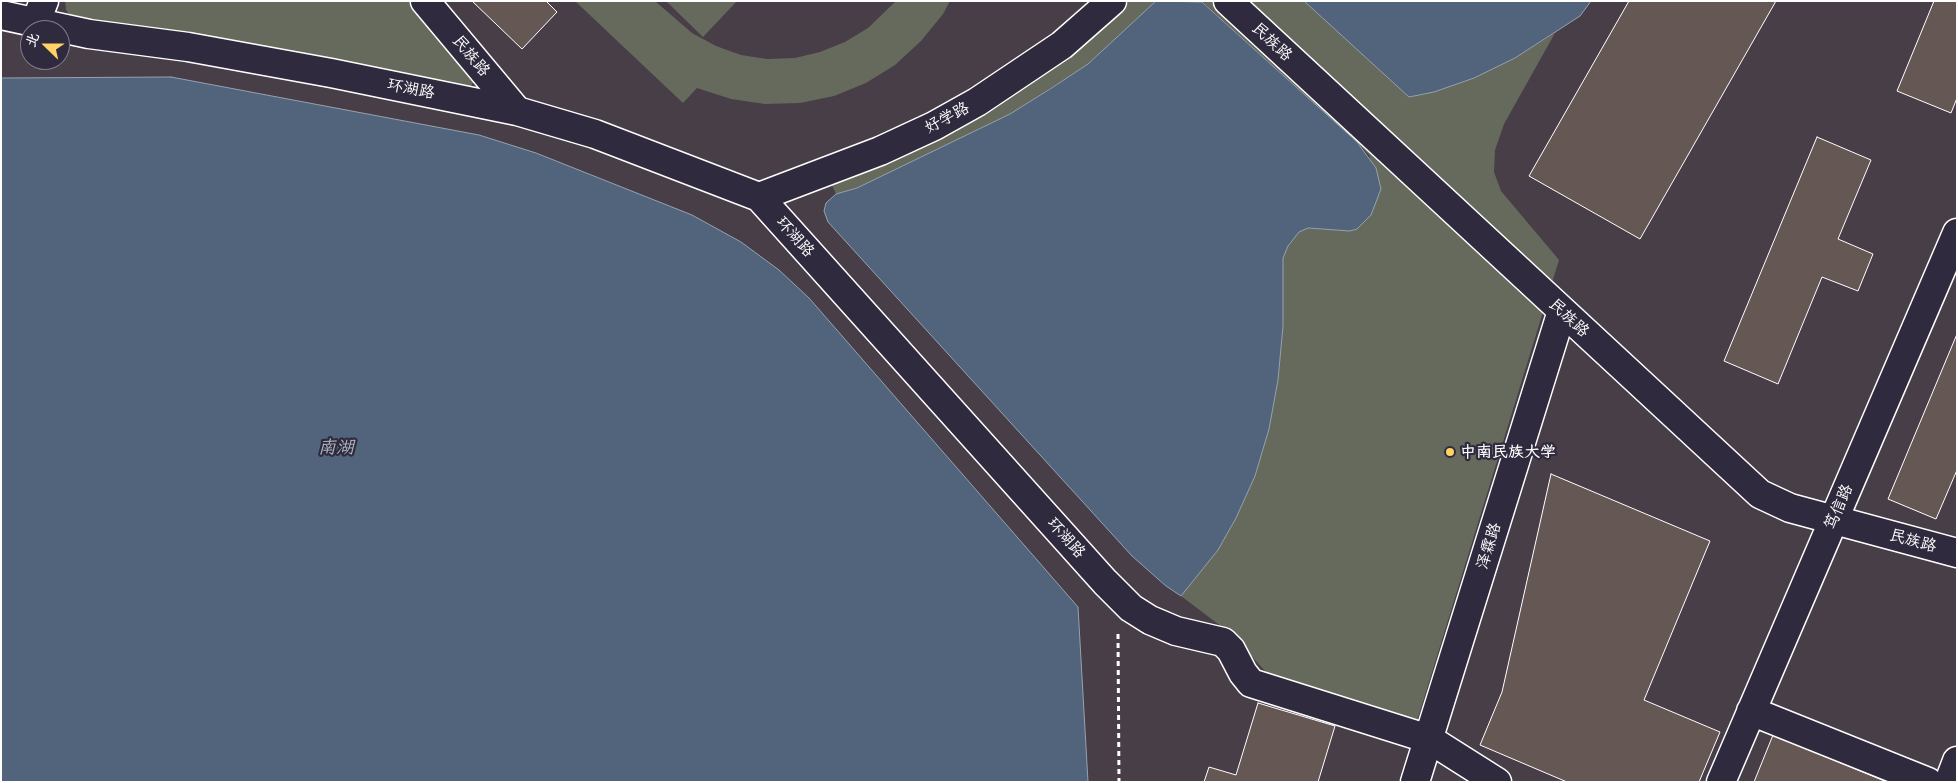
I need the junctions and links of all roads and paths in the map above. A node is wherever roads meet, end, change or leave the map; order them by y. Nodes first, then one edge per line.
1 (426, 1) edge
2 (1112, 1) edge
3 (1228, 1) edge
4 (39, 12) edge
5 (1, 15) edge
6 (517, 111) junction
7 (759, 197) junction
8 (1957, 233) edge
9 (1562, 311) junction
10 (1834, 520) junction
11 (1957, 553) edge
12 (1126, 602) junction
13 (1751, 710) junction
14 (1429, 739) junction
15 (1957, 762) edge
16 (1119, 782) edge
17 (1415, 782) edge
18 (1497, 782) edge
19 (1721, 782) edge
20 (1928, 782) edge
21 (1948, 782) edge

1 - 6 street, 民族路
2 - 7 street, 好学路
3 - 9 street, 民族路
4 - 5 street, 环湖路
4 - 6 street, 环湖路
6 - 7 street, 环湖路
7 - 12 street, 环湖路
8 - 10 street, 笃信路
9 - 10 street, 民族路
9 - 14 street, 泽霖路
10 - 11 street, 民族路
10 - 13 street, 笃信路
12 - 14 street, 环湖路
12 - 16 path
13 - 19 street, 笃信路
13 - 20 street
14 - 17 street, 泽霖路
14 - 18 street, 环湖路
15 - 21 street

